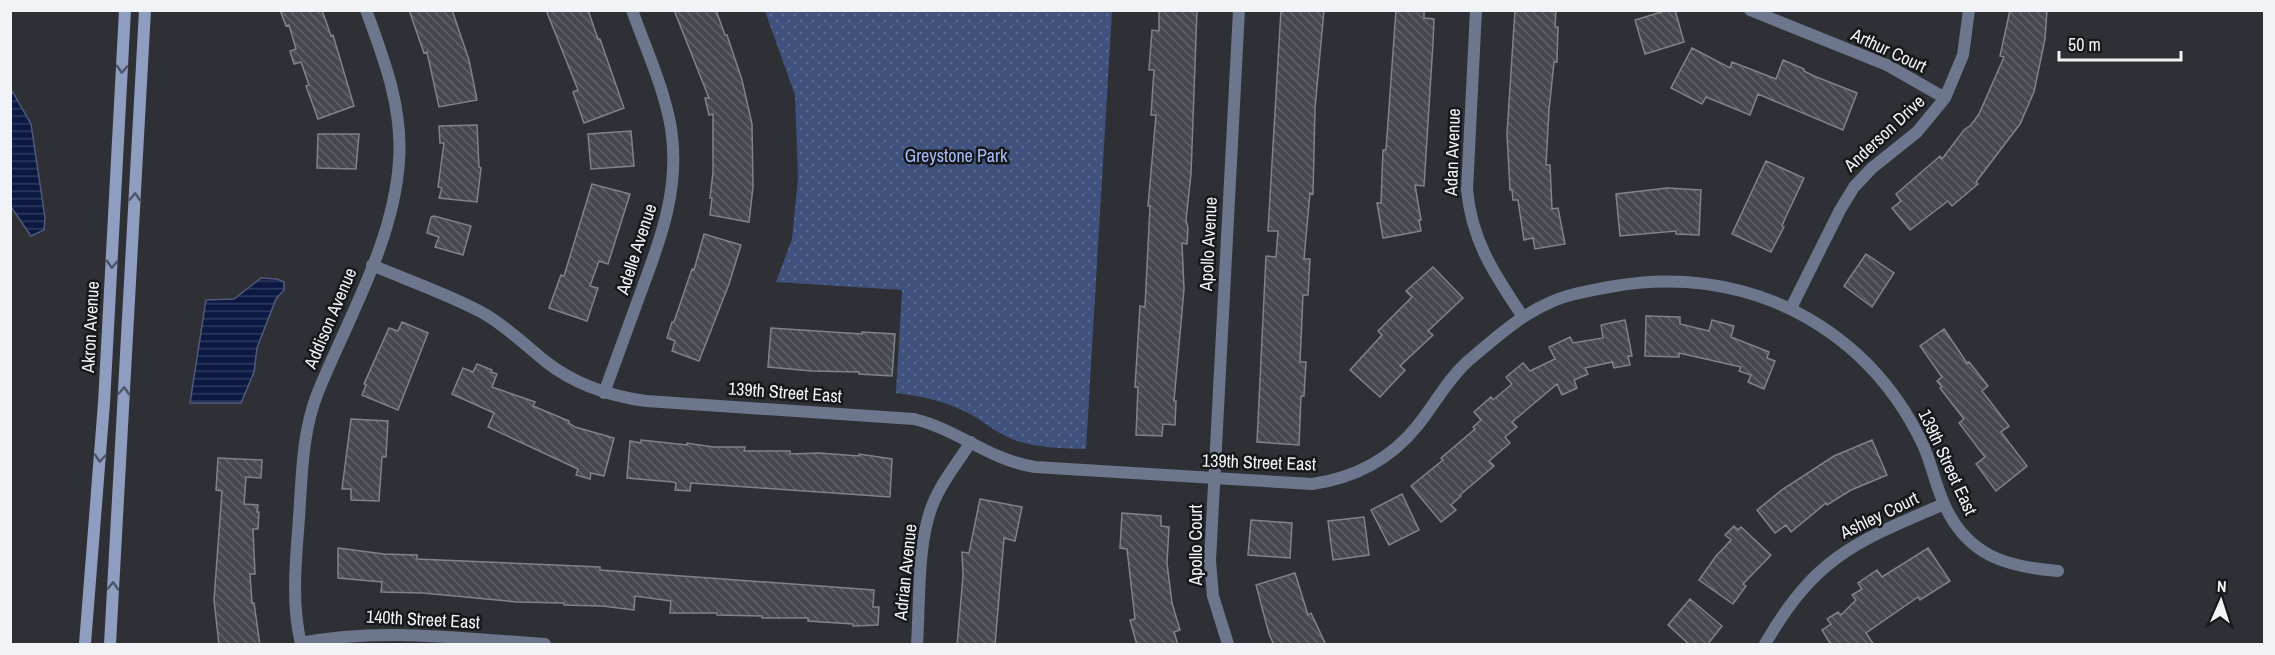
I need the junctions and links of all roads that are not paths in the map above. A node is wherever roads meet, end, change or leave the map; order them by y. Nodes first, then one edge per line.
1 (125, 10) edge
2 (145, 10) edge
3 (366, 10) edge
4 (632, 10) edge
5 (1239, 10) edge
6 (1476, 10) edge
7 (1750, 10) edge
8 (1969, 10) edge
9 (1945, 98) junction
10 (372, 265) junction
11 (1791, 308) junction
12 (1523, 317) junction
13 (604, 393) junction
14 (971, 442) junction
15 (1214, 478) junction
16 (1944, 504) junction
17 (2058, 571) dead end
18 (301, 644) edge
19 (85, 645) edge
20 (110, 645) edge
21 (544, 645) edge
22 (917, 645) edge
23 (1228, 645) edge
24 (1765, 645) edge

1 -> 19 street, Akron Avenue
20 -> 2 street, Akron Avenue
3 - 10 street, Addison Avenue
4 - 13 street, Adelle Avenue
5 - 15 street, Apollo Avenue
6 - 12 street, Adan Avenue
7 - 9 street, Arthur Court
8 - 9 street, Anderson Drive
9 - 11 street, Anderson Drive
10 - 13 street, 139th Street East
10 - 18 street, Addison Avenue
11 - 12 street, 139th Street East
11 - 16 street, 139th Street East
12 - 15 street, 139th Street East
13 - 14 street, 139th Street East
14 - 15 street, 139th Street East
14 - 22 street, Adrian Avenue
15 - 23 street, Apollo Court
16 - 17 street, 139th Street East
16 - 24 street, Ashley Court
18 - 21 street, 140th Street East

